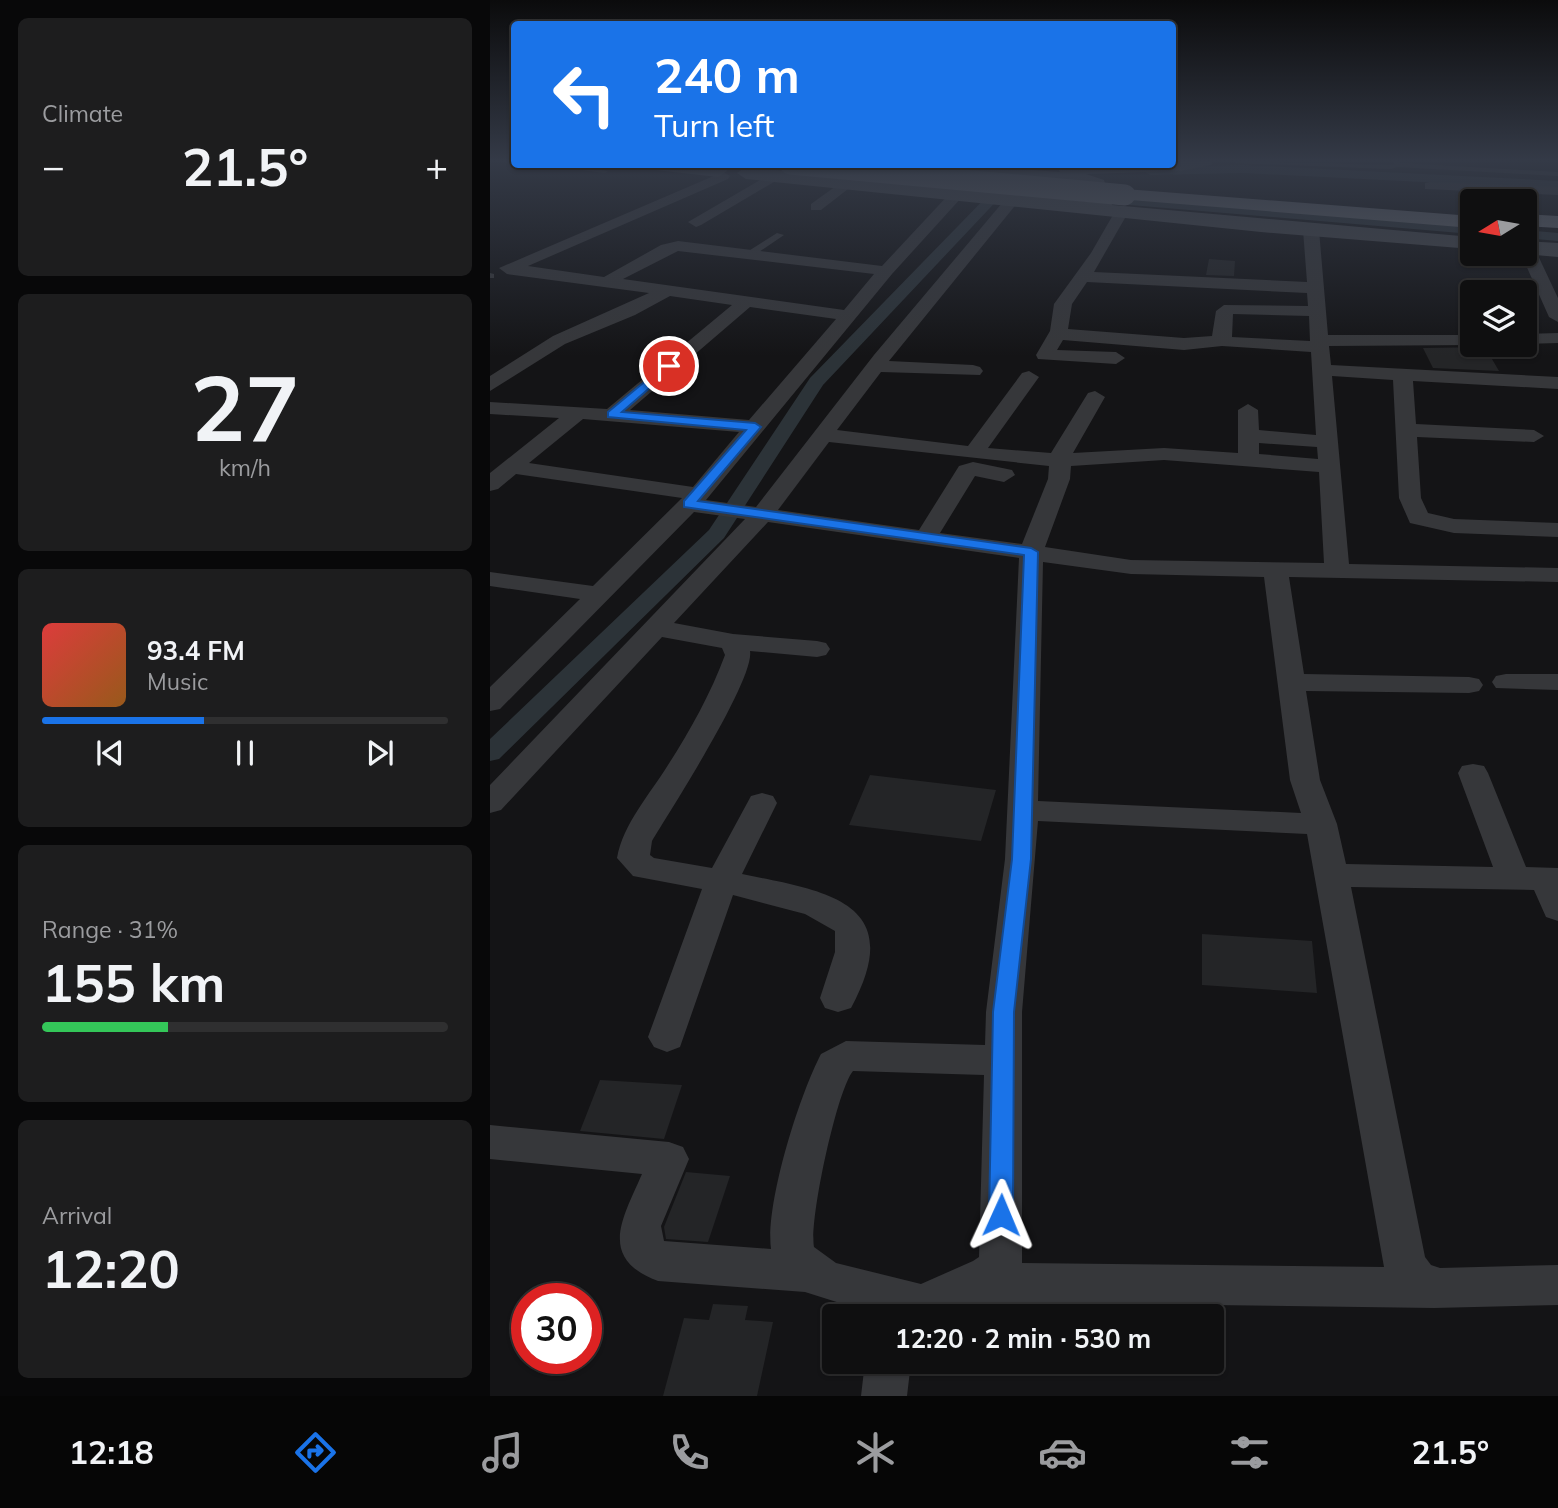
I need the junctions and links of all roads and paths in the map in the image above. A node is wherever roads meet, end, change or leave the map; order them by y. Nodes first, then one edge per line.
1 (605, 226) edge
2 (932, 226) edge
3 (987, 226) edge
4 (1107, 226) edge
5 (1287, 226) edge
6 (1558, 228) edge
7 (1311, 230) junction
8 (780, 234) dead end
9 (1537, 236) edge
10 (1460, 242) edge
11 (1537, 244) edge
12 (1558, 250) edge
13 (750, 254) junction
14 (1536, 266) edge
15 (887, 271) junction
16 (495, 274) edge
17 (1084, 277) junction
18 (606, 282) junction
19 (1317, 288) junction
20 (666, 291) junction
21 (746, 302) junction
22 (1318, 311) junction
23 (849, 316) junction
24 (1558, 317) edge
25 (1058, 334) junction
26 (1558, 338) edge
27 (1537, 339) edge
28 (1222, 341) junction
29 (1460, 341) edge
30 (1199, 355) dead end
31 (1320, 355) junction
32 (1116, 358) dead end
33 (876, 366) junction
34 (973, 371) dead end
35 (1029, 377) dead end
36 (1403, 377) junction
37 (1558, 383) edge
38 (490, 385) edge
39 (1094, 397) dead end
40 (490, 408) edge
41 (1248, 410) dead end
42 (579, 413) junction
43 (612, 415) junction
44 (755, 427) junction
45 (1404, 429) junction
46 (823, 435) junction
47 (1249, 436) junction
48 (1534, 436) dead end
49 (1328, 442) junction
50 (974, 453) junction
51 (1059, 460) junction
52 (1249, 460) junction
53 (1330, 466) junction
54 (511, 467) junction
55 (1022, 478) dead end
56 (490, 484) edge
57 (693, 499) junction
58 (757, 514) junction
59 (1558, 530) edge
60 (925, 538) junction
61 (1031, 552) junction
62 (1337, 568) junction
63 (1276, 571) junction
64 (1558, 575) edge
65 (490, 579) edge
66 (599, 594) junction
67 (657, 628) junction
68 (733, 642) junction
69 (817, 649) dead end
70 (1292, 682) junction
71 (1506, 682) dead end
72 (1558, 682) edge
73 (1469, 685) dead end
74 (493, 697) edge
75 (1473, 772) dead end
76 (490, 803) edge
77 (762, 803) dead end
78 (1023, 810) junction
79 (1321, 824) junction
80 (1331, 875) junction
81 (1514, 879) junction
82 (721, 882) junction
83 (1554, 889) edge
84 (838, 998) dead end
85 (667, 1037) dead end
86 (1003, 1060) junction
87 (490, 1142) edge
88 (809, 1272) junction
89 (981, 1283) junction
90 (1558, 1285) edge
91 (1440, 1288) junction
92 (895, 1304) edge
93 (927, 1304) edge
94 (887, 1374) edge
95 (884, 1396) edge

1 - 16 street
2 - 15 street
3 - 33 street
4 - 17 street
5 - 7 street
6 - 9 highway
7 - 10 street
7 - 19 street
8 - 13 lane
11 - 12 street
13 - 15 street
13 - 18 street
14 - 24 street
15 - 23 street
16 - 18 street
17 - 19 street
17 - 25 street
18 - 20 street
19 - 22 street
20 - 21 street
20 - 38 street
21 - 23 street
21 - 43 street
22 - 28 street
22 - 31 street
23 - 44 street
25 - 28 street
25 - 32 street
26 - 27 street
28 - 31 street
29 - 31 street
30 - 31 street
31 - 36 street
31 - 49 street
33 - 34 street
33 - 46 street
35 - 50 street
36 - 37 street
36 - 45 street
39 - 51 street
40 - 42 street
41 - 47 street
42 - 43 street
42 - 54 street
43 - 44 street
44 - 57 street
45 - 48 street
45 - 59 street
46 - 50 street
46 - 58 street
47 - 49 street
47 - 52 street
49 - 53 street
50 - 51 street
51 - 52 street
51 - 61 street
52 - 53 street
53 - 62 street
54 - 56 street
54 - 57 street
55 - 60 street
57 - 58 street
57 - 66 street
58 - 60 street
58 - 67 street
60 - 61 street
61 - 63 street
61 - 78 street
62 - 63 street
62 - 64 street
63 - 70 street
65 - 66 street
66 - 74 street
67 - 68 street
67 - 76 street
68 - 69 street
68 - 82 street
70 - 73 street
70 - 79 street
71 - 72 street
75 - 81 street
77 - 82 street
78 - 79 street
78 - 86 street
79 - 80 street
80 - 81 street
80 - 91 street
81 - 83 street
82 - 84 street
82 - 85 street
86 - 88 street
86 - 89 street
87 - 88 street
88 - 92 street
89 - 91 street
89 - 93 street
90 - 91 street
94 - 95 street

